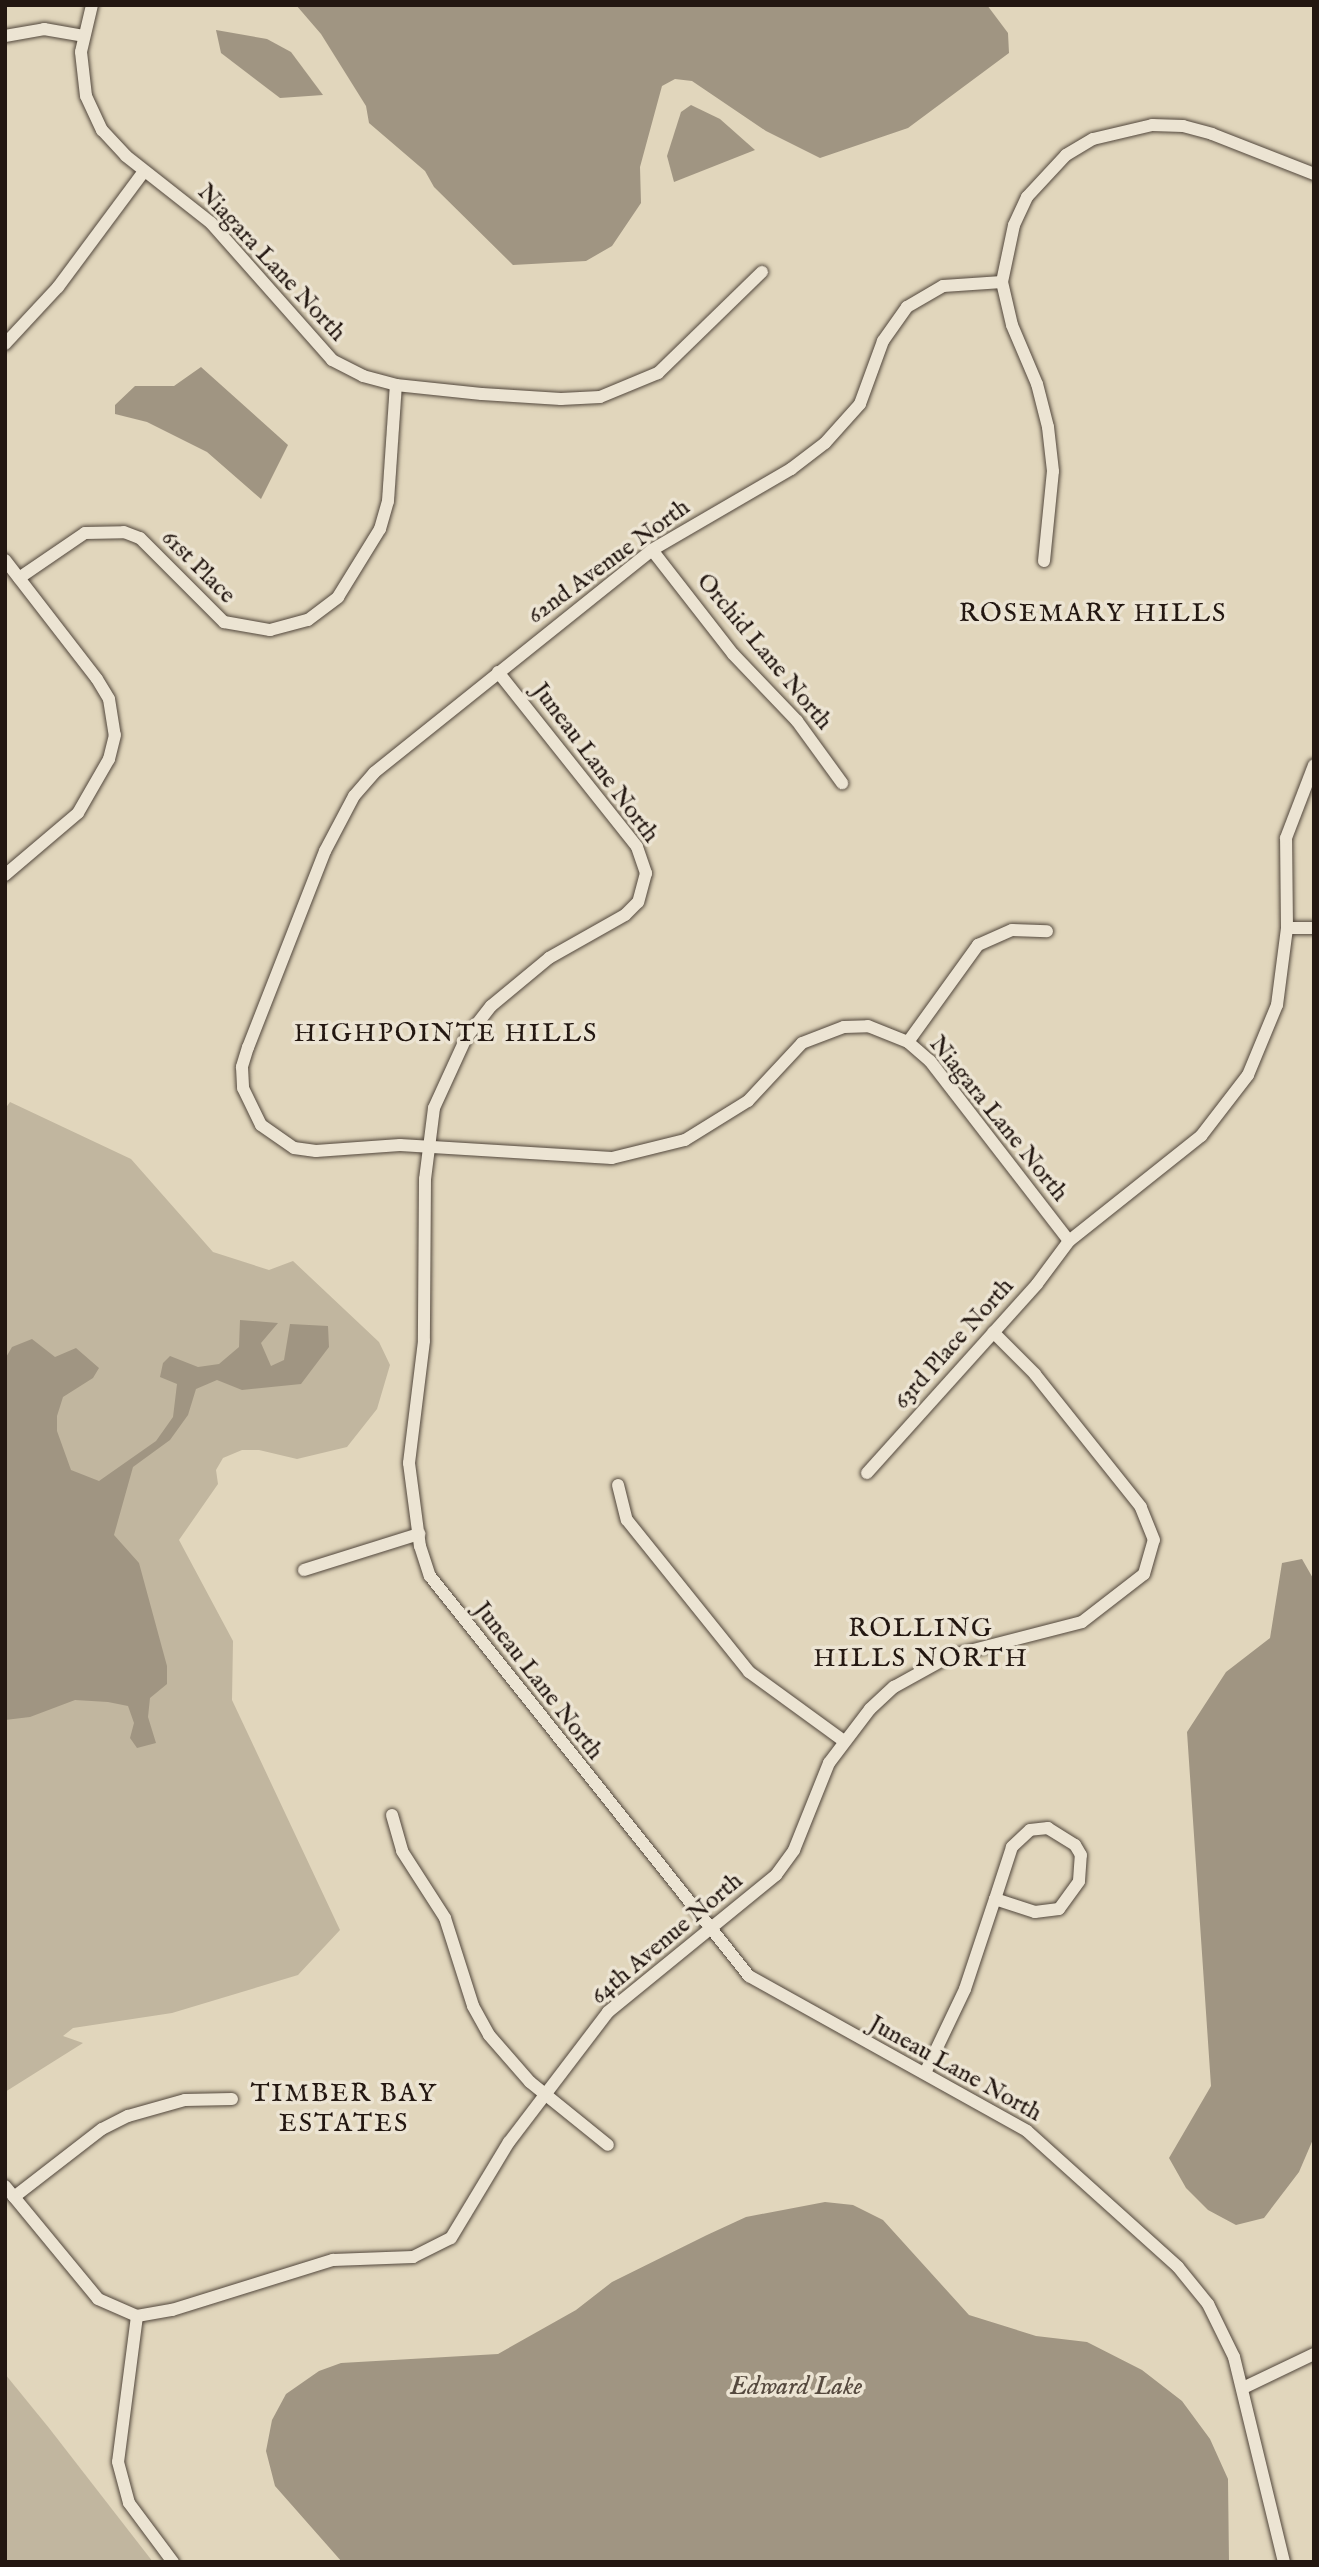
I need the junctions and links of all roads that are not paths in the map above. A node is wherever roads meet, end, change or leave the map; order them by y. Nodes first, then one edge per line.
1 (92, 5) edge
2 (5, 36) edge
3 (83, 36) junction
4 (144, 171) junction
5 (1314, 174) edge
6 (762, 272) dead end
7 (1002, 282) junction
8 (5, 344) edge
9 (396, 385) junction
10 (652, 551) junction
11 (5, 560) edge
12 (1044, 561) dead end
13 (19, 578) junction
14 (498, 672) junction
15 (1314, 765) edge
16 (842, 783) dead end
17 (5, 875) edge
18 (1314, 928) edge
19 (1287, 929) junction
20 (1046, 930) dead end
21 (908, 1042) junction
22 (427, 1148) junction
23 (1069, 1241) junction
24 (993, 1332) junction
25 (867, 1473) dead end
26 (618, 1485) dead end
27 (419, 1534) junction
28 (304, 1570) dead end
29 (844, 1741) junction
30 (392, 1815) dead end
31 (995, 1899) junction
32 (710, 1930) junction
33 (925, 2073) junction
34 (545, 2094) junction
35 (232, 2099) dead end
36 (608, 2145) dead end
37 (5, 2186) edge
38 (14, 2197) junction
39 (137, 2316) junction
40 (1314, 2354) edge
41 (1243, 2388) junction
42 (173, 2562) edge
43 (1284, 2562) edge

1 - 3 street, Niagara Lane North
2 - 3 street
3 - 4 street, Niagara Lane North
4 - 8 street
4 - 9 street, Niagara Lane North
5 - 7 street
6 - 9 street, Niagara Lane North
7 - 10 street, 62nd Avenue North
7 - 12 street
9 - 13 street, 61st Place
10 - 14 street, 62nd Avenue North
10 - 16 street, Orchid Lane North
11 - 13 street
13 - 17 street
14 - 22 street, Juneau Lane North
14 - 22 street, 62nd Avenue North
15 - 19 street, 63rd Place North
18 - 19 street
19 - 23 street, 63rd Place North
20 - 21 street
21 - 22 street, Niagara Lane North
21 - 23 street, Niagara Lane North
22 - 27 street, Juneau Lane North
23 - 24 street, 63rd Place North
24 - 25 street, 63rd Place North
24 - 29 street, 64th Avenue North
26 - 29 street
27 - 28 street
27 - 32 street, Juneau Lane North
29 - 32 street, 64th Avenue North
30 - 34 street
31 - 31 street
31 - 33 street
32 - 33 street, Juneau Lane North
32 - 34 street, 64th Avenue North
33 - 41 street, Juneau Lane North
34 - 36 street
34 - 39 street, 64th Avenue North
35 - 38 street
37 - 38 street
38 - 39 street
39 - 42 street
40 - 41 street
41 - 43 street, Juneau Lane North

